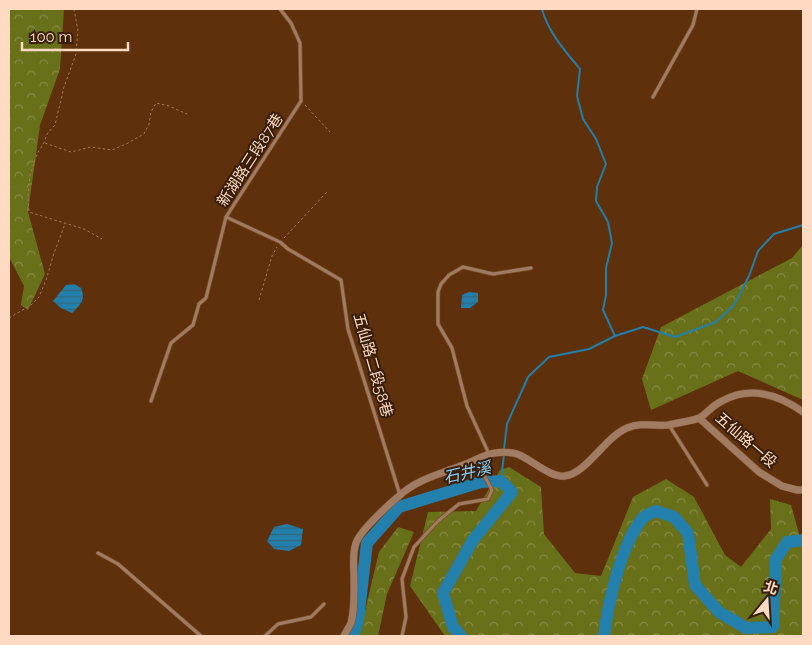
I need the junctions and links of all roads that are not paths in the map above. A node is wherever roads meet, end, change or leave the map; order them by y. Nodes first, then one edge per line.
1 (280, 9) edge
2 (697, 9) edge
3 (653, 97) dead end
4 (226, 217) junction
5 (531, 268) dead end
6 (150, 401) dead end
7 (803, 412) edge
8 (700, 418) junction
9 (668, 425) junction
10 (492, 453) junction
11 (476, 460) junction
12 (707, 485) dead end
13 (803, 490) edge
14 (400, 495) junction
15 (98, 553) dead end
16 (324, 604) dead end
17 (200, 636) edge
18 (265, 636) edge
19 (344, 636) edge
20 (402, 636) edge

1 - 4 lane, 新湖路三段87巷
2 - 3 lane
4 - 6 lane, 新湖路三段87巷
4 - 14 lane, 五仙路二段58巷
5 - 10 lane
7 - 8 street
8 - 9 street
8 - 13 street, 五仙路一段
9 - 10 street
9 - 12 lane
10 - 11 street
11 - 14 street
11 - 20 lane
14 - 19 street
15 - 17 lane
16 - 18 lane

